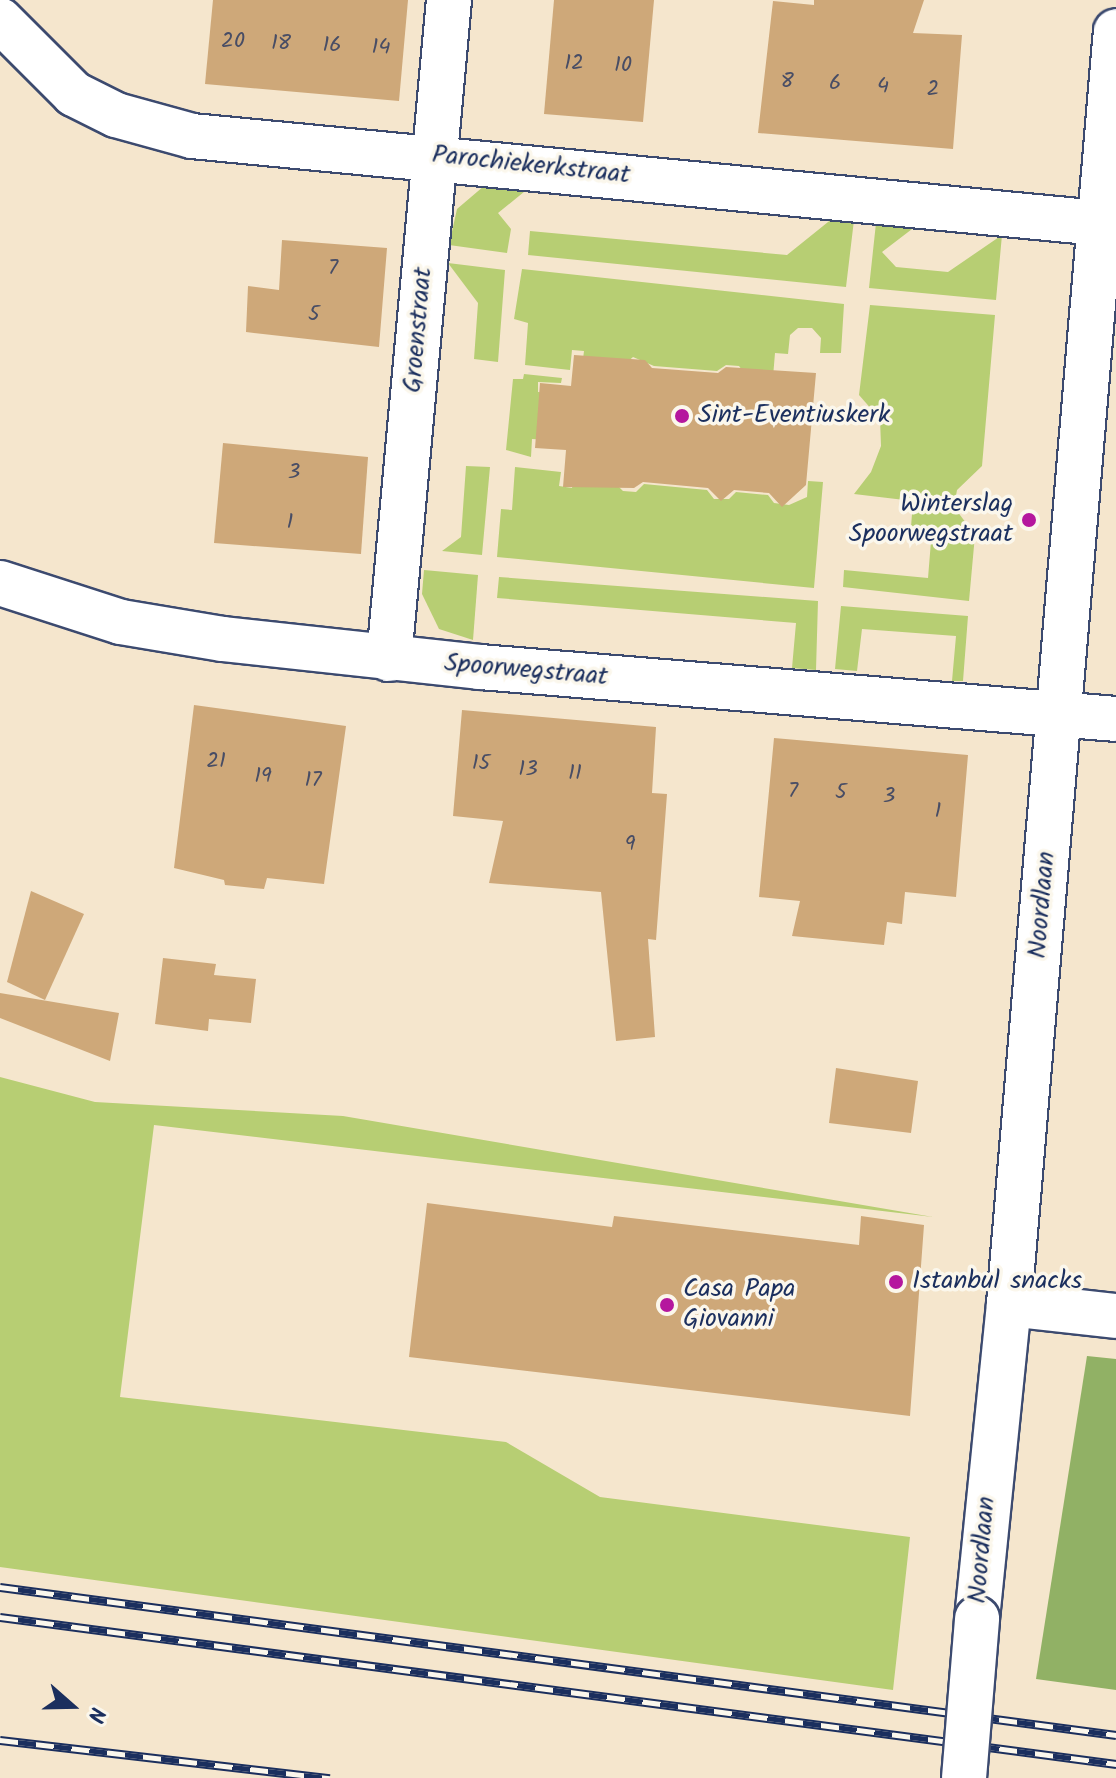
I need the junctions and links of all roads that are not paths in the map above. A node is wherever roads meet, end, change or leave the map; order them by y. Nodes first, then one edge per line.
1 (449, 0) edge
2 (0, 20) edge
3 (1116, 31) edge
4 (434, 157) junction
5 (1099, 223) junction
6 (0, 583) edge
7 (389, 659) junction
8 (1059, 715) junction
9 (1116, 719) edge
10 (1009, 1304) junction
11 (1116, 1316) edge
12 (964, 1778) edge

1 - 4 street, Groenstraat
2 - 4 street, Parochiekerkstraat
3 - 5 street, Noordlaan
4 - 5 street, Parochiekerkstraat
4 - 7 street, Groenstraat
5 - 8 street, Noordlaan
6 - 7 street, Spoorwegstraat
7 - 8 street, Spoorwegstraat
8 - 9 street, Spoorwegstraat
8 - 10 street, Noordlaan
10 - 11 street
10 - 12 street, Noordlaan, bridge

